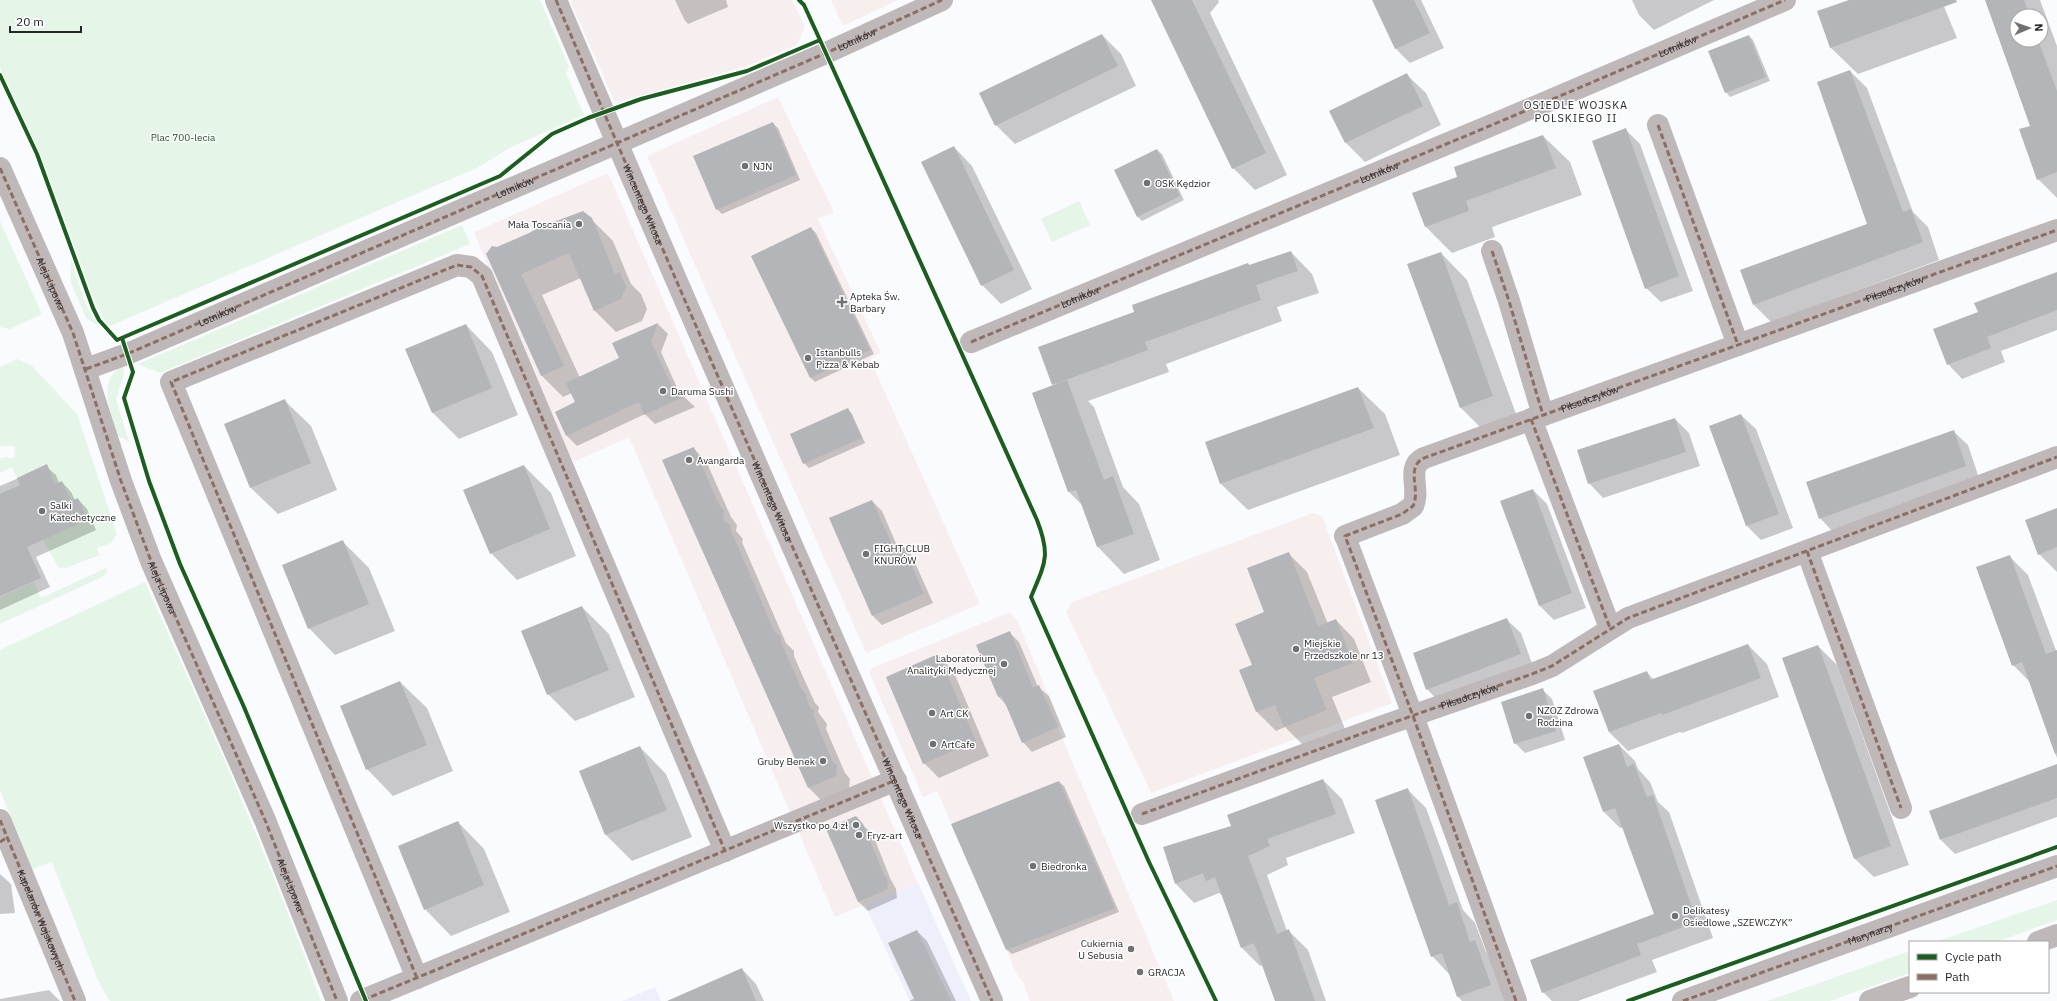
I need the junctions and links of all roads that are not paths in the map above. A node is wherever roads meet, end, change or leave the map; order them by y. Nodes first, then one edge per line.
1 (556, 0) edge
2 (942, 0) edge
3 (1785, 0) edge
4 (1658, 125) dead end
5 (617, 143) junction
6 (0, 168) edge
7 (2057, 230) edge
8 (1492, 252) dead end
9 (971, 342) dead end
10 (1738, 345) junction
11 (86, 369) junction
12 (1537, 417) junction
13 (2057, 457) edge
14 (1346, 536) joint
15 (1806, 551) junction
16 (1610, 628) junction
17 (1413, 716) junction
18 (896, 780) junction
19 (1901, 808) dead end
20 (1142, 814) dead end
21 (3, 833) edge
22 (725, 850) junction
23 (2057, 866) edge
24 (2057, 935) edge
25 (2041, 941) edge
26 (417, 978) junction
27 (1909, 987) edge
28 (75, 1001) edge
29 (337, 1001) edge
30 (361, 1001) edge
31 (992, 1001) edge
32 (1516, 1001) edge
33 (1683, 1001) edge
34 (1870, 1001) edge

1 - 5 street, Wincentego Witosa
2 - 5 street, Lotników
3 - 9 street, Lotników
4 - 10 street
5 - 11 street, Lotników
5 - 18 street, Wincentego Witosa
6 - 11 street, Aleja Lipowa
7 - 10 street, Piłsudczyków
8 - 12 street
10 - 12 street, Piłsudczyków
11 - 29 street, Aleja Lipowa
12 - 14 street, Piłsudczyków
12 - 16 street
13 - 15 street, Piłsudczyków
14 - 17 street, Piłsudczyków
15 - 16 street, Piłsudczyków
15 - 19 street
16 - 17 street, Piłsudczyków
17 - 20 street, Piłsudczyków
17 - 32 street
18 - 22 street
18 - 31 street, Wincentego Witosa
21 - 28 street, Kapelanów Wojskowych
22 - 26 street
22 - 26 street
23 - 33 street, Marynarzy
24 - 25 street
26 - 30 street
27 - 34 street

